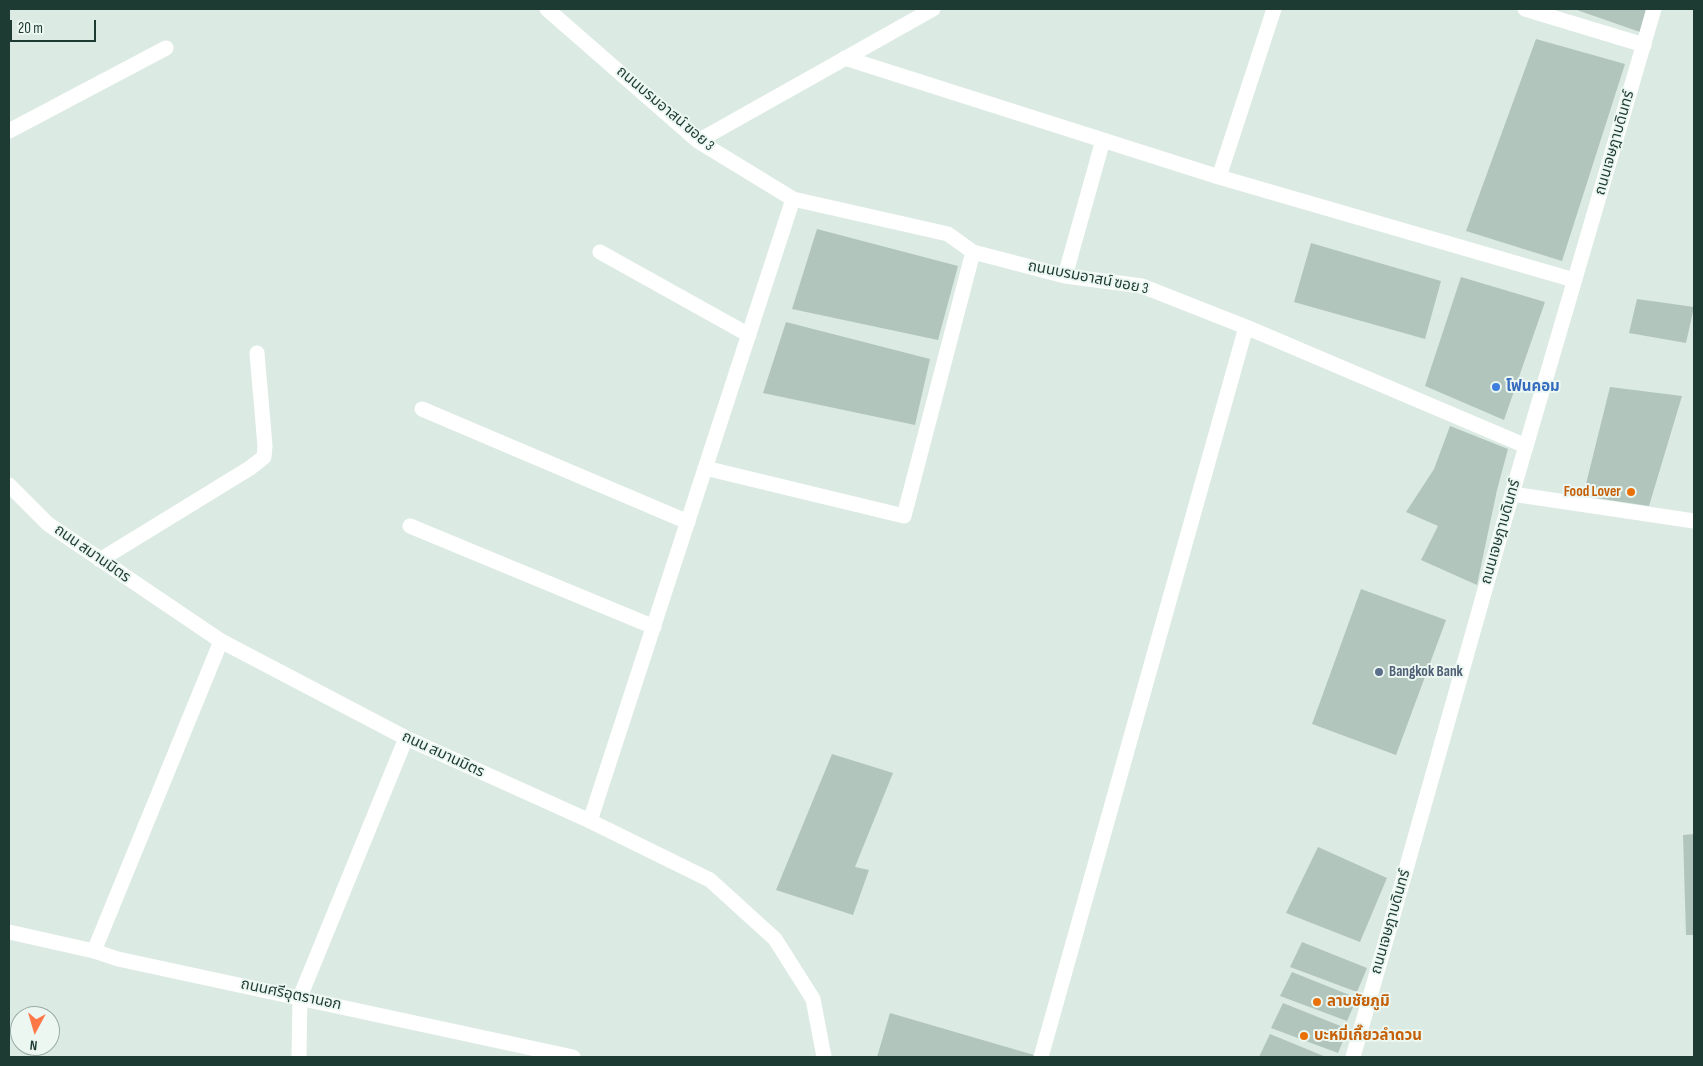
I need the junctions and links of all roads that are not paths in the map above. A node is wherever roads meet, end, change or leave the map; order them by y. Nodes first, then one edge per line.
1 (547, 9) edge
2 (932, 9) edge
3 (1274, 9) edge
4 (1525, 9) edge
5 (1654, 9) edge
6 (1644, 45) junction
7 (166, 48) dead end
8 (845, 58) junction
9 (9, 131) edge
10 (1103, 140) junction
11 (698, 141) junction
12 (1219, 177) junction
13 (793, 199) junction
14 (600, 252) dead end
15 (974, 252) junction
16 (1065, 276) junction
17 (1574, 280) junction
18 (1246, 327) junction
19 (749, 335) junction
20 (257, 352) dead end
21 (422, 409) dead end
22 (1526, 446) junction
23 (705, 468) junction
24 (9, 485) edge
25 (1512, 494) junction
26 (1694, 521) edge
27 (688, 522) junction
28 (410, 526) dead end
29 (100, 560) junction
30 (654, 627) junction
31 (221, 641) junction
32 (406, 738) junction
33 (590, 822) junction
34 (9, 932) edge
35 (94, 951) junction
36 (300, 997) junction
37 (298, 1057) edge
38 (574, 1057) edge
39 (824, 1057) edge
40 (1042, 1057) edge
41 (1353, 1057) edge

1 - 11 street, ถนนบรมอาสน์ ฃอย 3
2 - 8 street
3 - 12 street
4 - 6 street
5 - 6 street, ถนนเจษฎาบดินทร์
6 - 17 street, ถนนเจษฎาบดินทร์
7 - 9 street
8 - 10 street
8 - 11 street
10 - 12 street
10 - 16 street
11 - 13 street, ถนนบรมอาสน์ ฃอย 3
12 - 17 street
13 - 15 street, ถนนบรมอาสน์ ฃอย 3
13 - 19 street
14 - 19 street
15 - 16 street, ถนนบรมอาสน์ ฃอย 3
15 - 23 street
16 - 18 street, ถนนบรมอาสน์ ฃอย 3
17 - 22 street, ถนนเจษฎาบดินทร์
18 - 22 street, ถนนบรมอาสน์ ฃอย 3
18 - 40 street
19 - 23 street
20 - 29 street
21 - 27 street
22 - 25 street, ถนนเจษฎาบดินทร์
23 - 27 street
24 - 29 street, ถนน สมานมิตร
25 - 26 street
25 - 41 street, ถนนเจษฎาบดินทร์
27 - 30 street
28 - 30 street
29 - 31 street, ถนน สมานมิตร
30 - 33 street
31 - 32 street, ถนน สมานมิตร
31 - 35 street
32 - 33 street, ถนน สมานมิตร
32 - 36 street
33 - 39 street, ถนน สมานมิตร
34 - 35 street, ถนนศรีอุตรานอก
35 - 36 street, ถนนศรีอุตรานอก
36 - 37 street
36 - 38 street, ถนนศรีอุตรานอก

